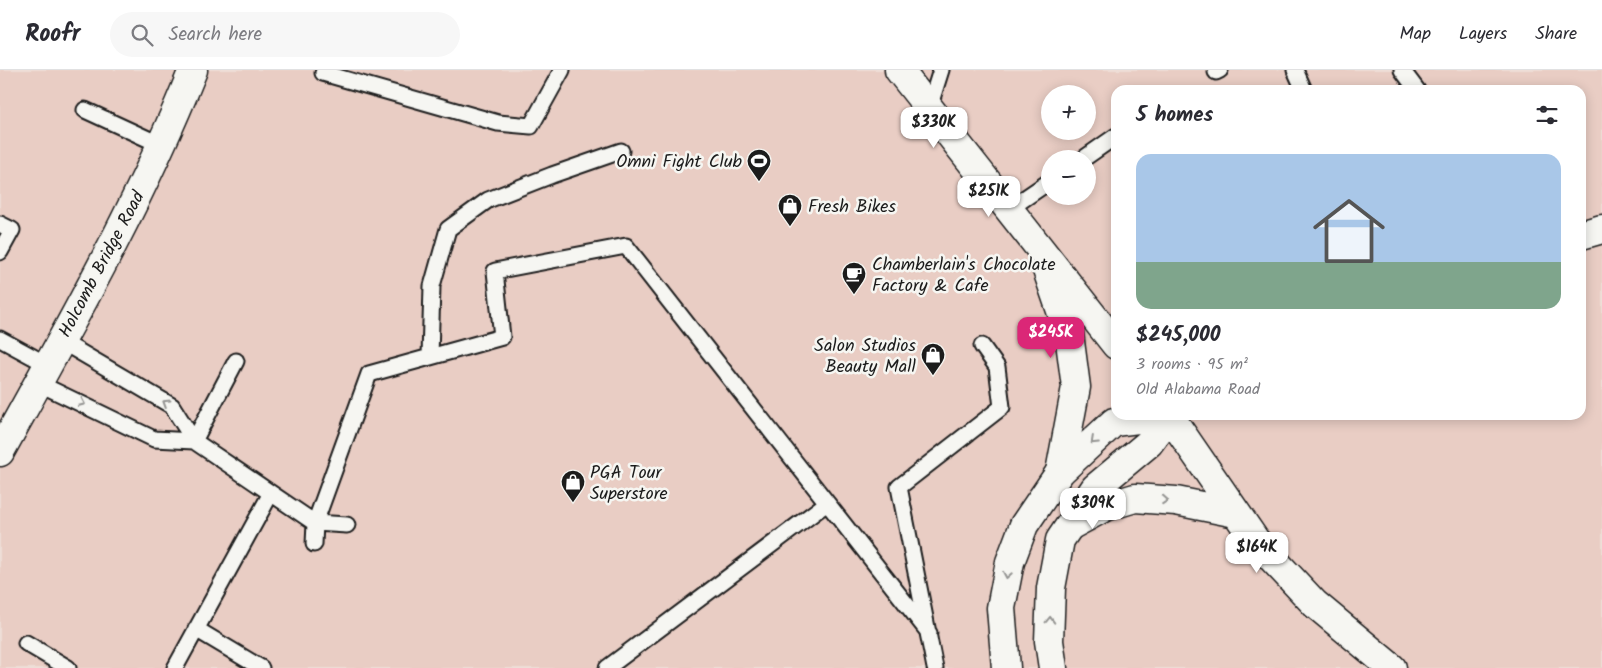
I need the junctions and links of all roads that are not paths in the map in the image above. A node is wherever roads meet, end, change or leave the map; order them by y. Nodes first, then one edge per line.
1 (193, 70) edge
2 (562, 70) edge
3 (899, 70) edge
4 (941, 70) edge
5 (1295, 70) edge
6 (1402, 70) edge
7 (323, 74) dead end
8 (1302, 85) edge
9 (1413, 85) edge
10 (929, 108) junction
11 (85, 110) dead end
12 (1111, 139) edge
13 (161, 145) junction
14 (621, 150) dead end
15 (1096, 150) edge
16 (1041, 187) edge
17 (1009, 209) junction
18 (0, 224) edge
19 (1602, 229) edge
20 (1586, 234) edge
21 (1039, 247) junction
22 (0, 252) edge
23 (0, 339) edge
24 (1111, 339) edge
25 (61, 341) junction
26 (982, 346) dead end
27 (430, 357) junction
28 (236, 361) dead end
29 (43, 374) junction
30 (1130, 420) edge
31 (1166, 420) edge
32 (1173, 420) edge
33 (194, 441) junction
34 (0, 452) edge
35 (1060, 472) junction
36 (271, 493) junction
37 (826, 503) junction
38 (1236, 513) junction
39 (315, 523) junction
40 (347, 524) dead end
41 (1070, 526) junction
42 (314, 544) dead end
43 (196, 629) junction
44 (929, 633) junction
45 (26, 642) dead end
46 (1054, 667) edge
47 (68, 668) edge
48 (175, 668) edge
49 (261, 668) edge
50 (608, 668) edge
51 (935, 668) edge
52 (1006, 668) edge
53 (1392, 668) edge

1 - 13 main road, Holcomb Bridge Road
2 - 7 lane
3 - 10 main road
4 - 10 lane
5 - 8 lane
6 - 9 lane
10 - 17 main road
11 - 13 lane
12 - 15 lane
13 - 25 main road, Holcomb Bridge Road
14 - 27 lane
16 - 17 lane
17 - 21 main road
18 - 22 lane
19 - 20 main road
21 - 24 main road
21 - 35 main road
23 - 29 lane
25 - 29 main road, Holcomb Bridge Road
33 -> 25 lane
26 - 44 lane
27 - 37 lane
27 - 39 lane
28 - 33 lane
29 -> 33 lane
29 - 34 main road, Holcomb Bridge Road
30 -> 35 main road
31 - 41 main road
32 - 38 main road
33 - 36 lane
35 -> 52 main road
36 - 39 lane
36 - 43 lane
37 - 44 lane
37 - 50 lane
41 -> 38 main road
38 - 53 main road
39 - 40 lane
39 - 42 lane
46 -> 41 main road
43 - 48 lane
43 - 49 lane
44 - 51 lane
45 - 47 lane

